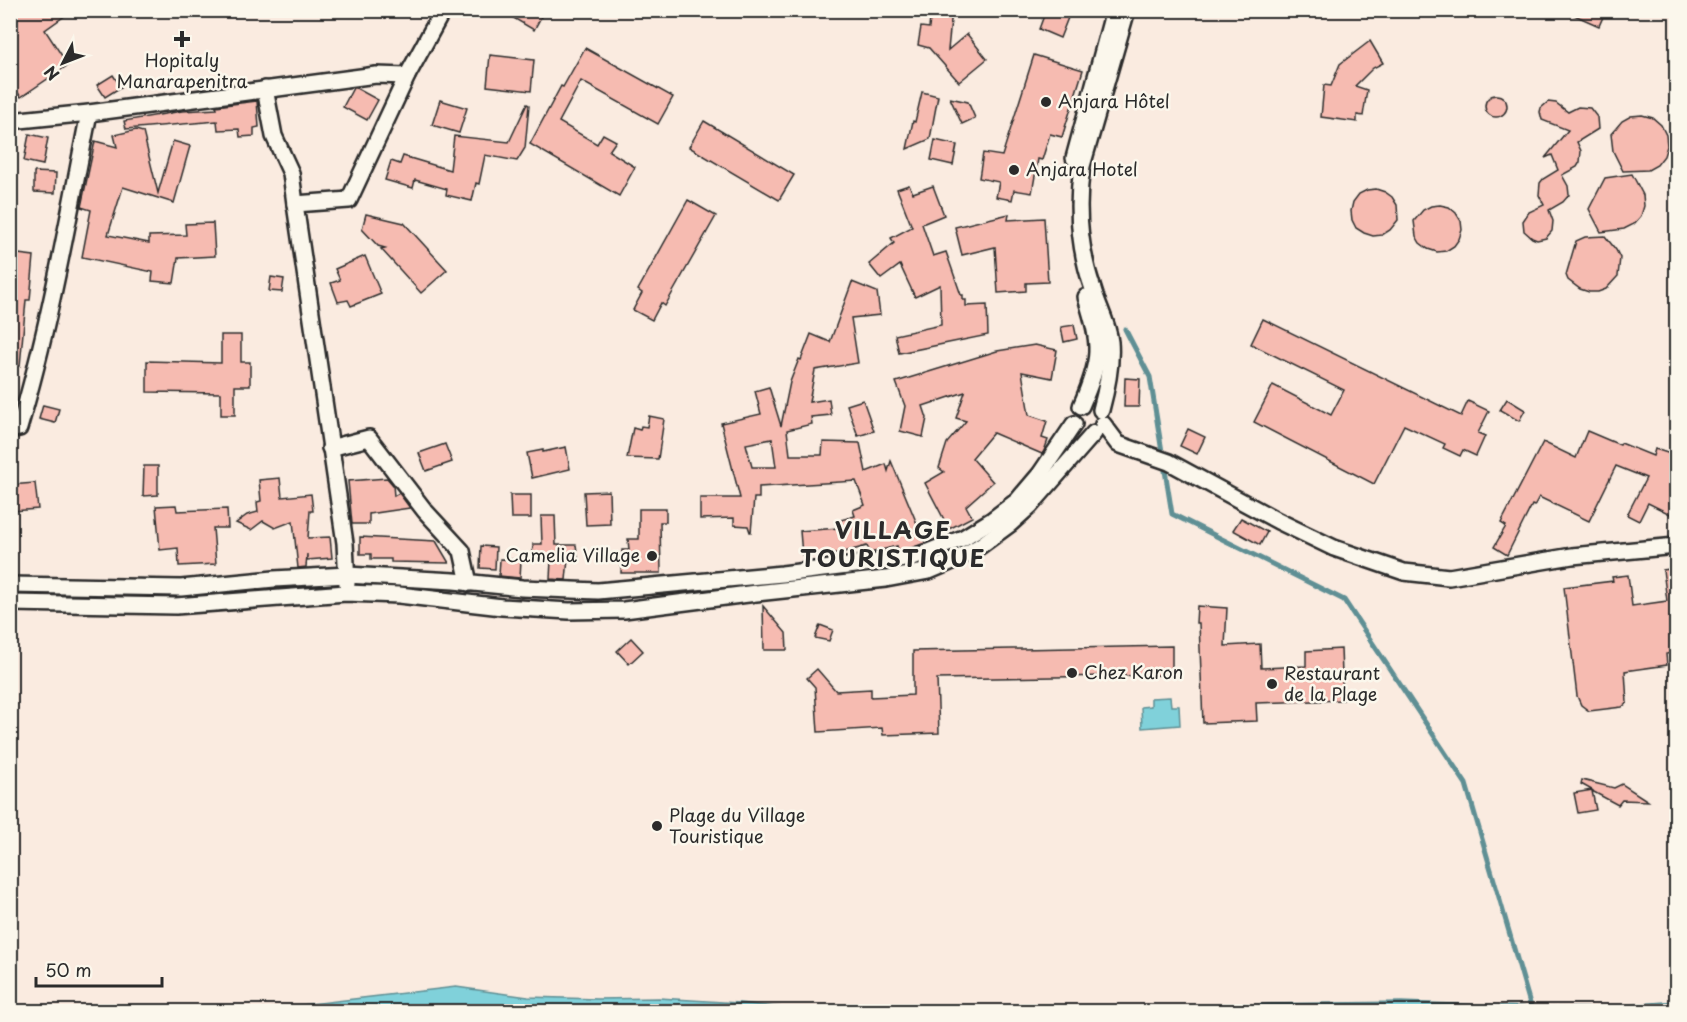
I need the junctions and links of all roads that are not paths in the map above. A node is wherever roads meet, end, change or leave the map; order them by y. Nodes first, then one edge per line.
1 (443, 10) edge
2 (1114, 10) edge
3 (1127, 10) edge
4 (407, 76) junction
5 (265, 89) junction
6 (89, 113) junction
7 (10, 121) edge
8 (295, 204) junction
9 (1080, 406) junction
10 (1099, 422) junction
11 (1074, 424) junction
12 (10, 430) edge
13 (330, 448) junction
14 (1677, 546) edge
15 (347, 575) junction
16 (469, 583) junction
17 (10, 585) edge
18 (346, 593) junction
19 (10, 603) edge

1 - 4 street
2 - 9 street
3 - 10 street
4 - 5 street
4 - 8 street
5 - 6 street
5 - 8 street
6 - 7 street
6 - 12 street
8 - 13 street
9 - 10 street
9 - 11 street
10 - 11 street
10 - 14 street
10 - 18 street
11 - 16 street
13 - 15 street
13 - 16 street
15 - 16 street
15 - 17 street
15 - 18 street
18 - 19 street

